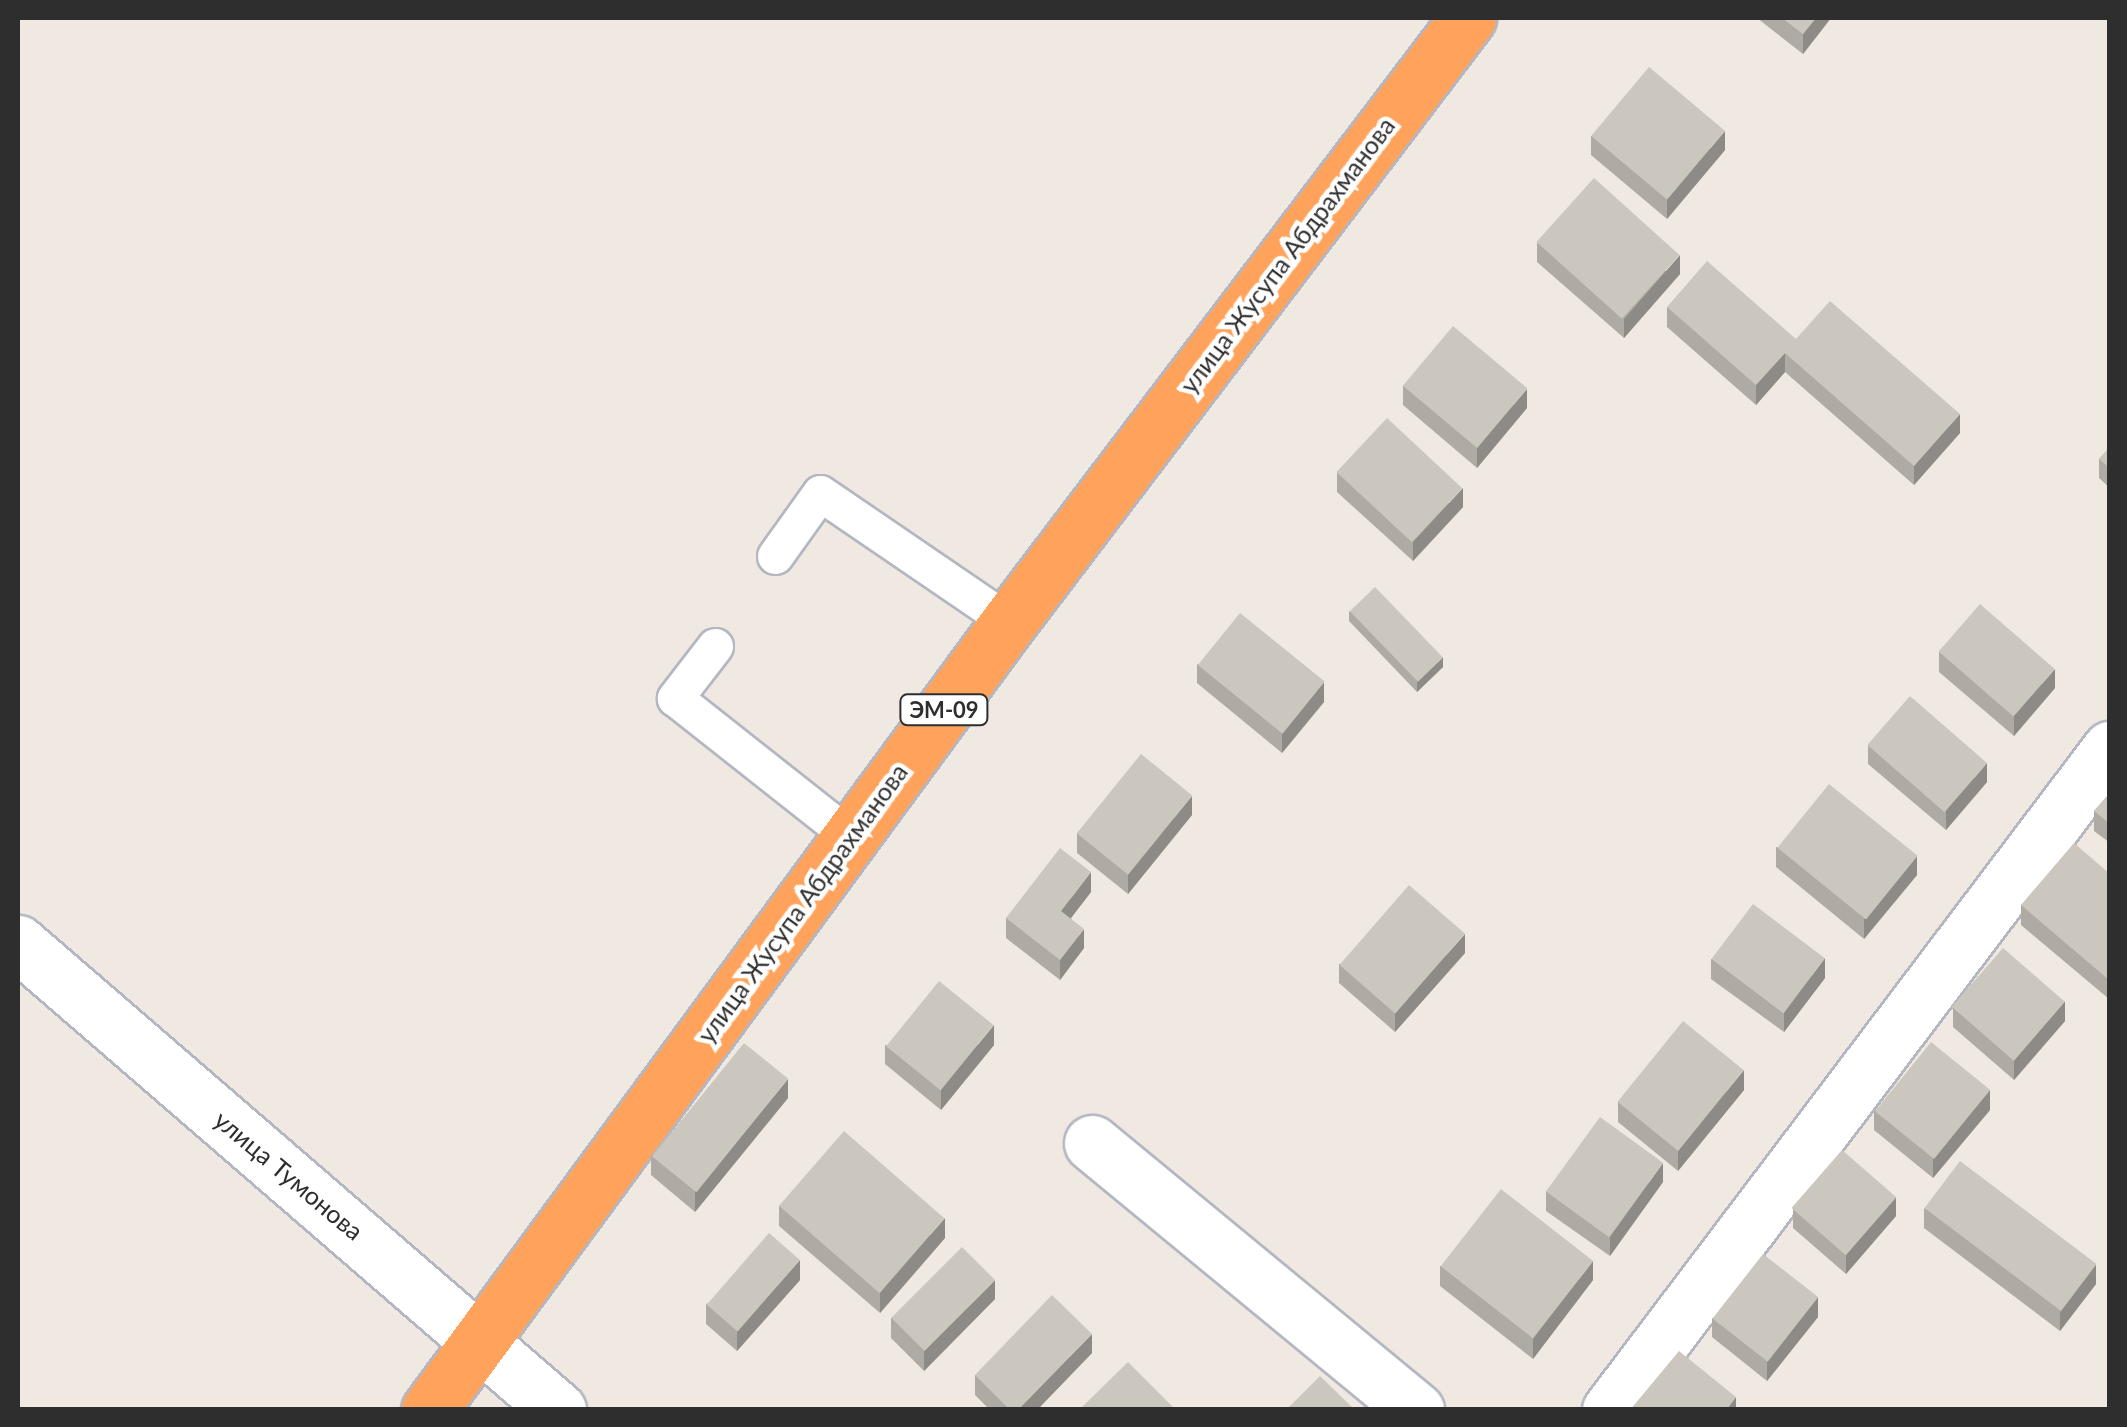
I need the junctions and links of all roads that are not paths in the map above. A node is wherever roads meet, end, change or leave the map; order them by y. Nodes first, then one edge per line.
1 (1468, 18) edge
2 (775, 556) dead end
3 (1008, 622) junction
4 (715, 646) dead end
5 (2110, 749) edge
6 (850, 836) junction
7 (18, 943) edge
8 (1092, 1144) dead end
9 (483, 1340) junction
10 (429, 1410) edge
11 (558, 1410) edge
12 (1416, 1410) edge
13 (1610, 1410) edge

1 - 3 highway, улица Жусупа Абдрахманова / ЭМ-09
2 - 3 lane
3 - 6 highway, улица Жусупа Абдрахманова / ЭМ-09
4 - 6 lane
5 - 13 street
6 - 9 highway, улица Жусупа Абдрахманова / ЭМ-09
7 - 9 street, улица Тумонова
8 - 12 street
9 - 10 highway, улица Жусупа Абдрахманова / ЭМ-09
9 - 11 street, улица Тумонова

